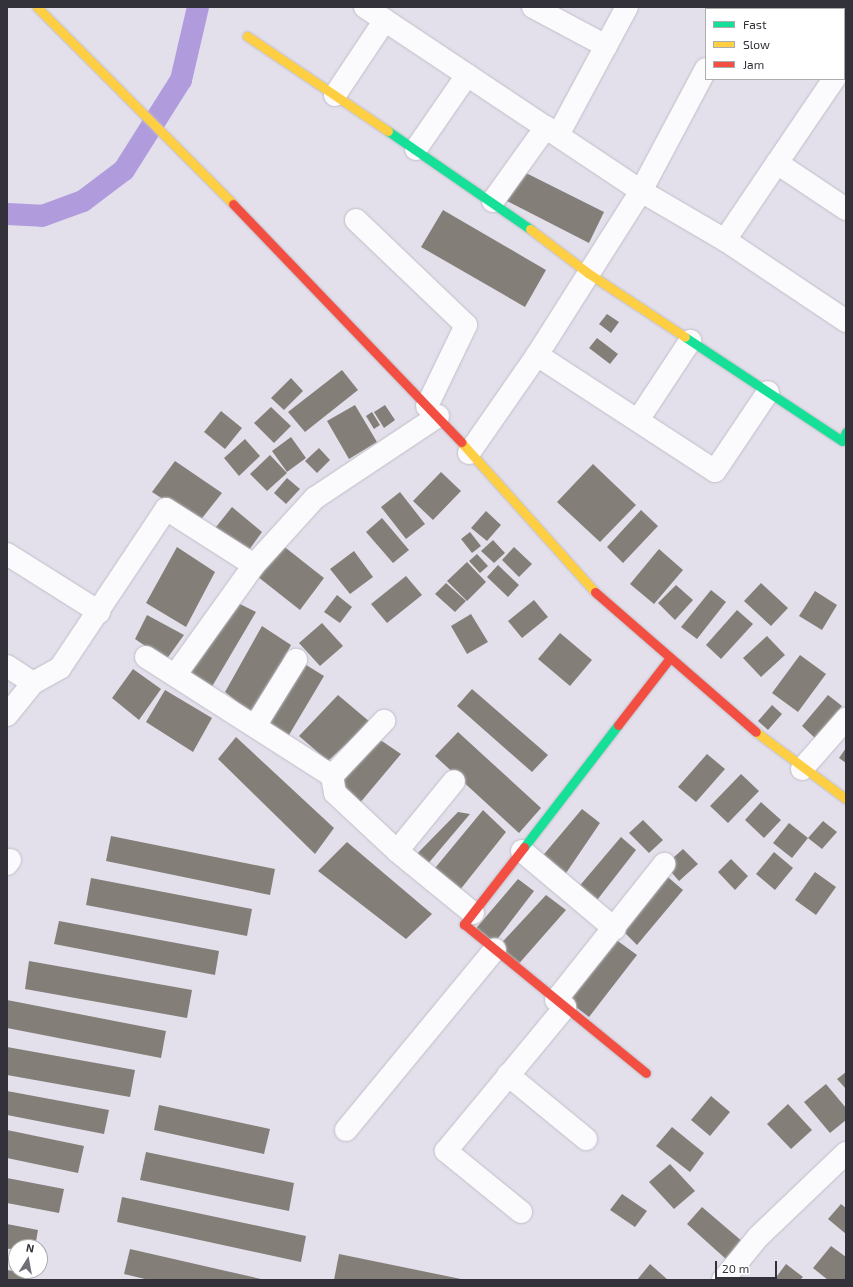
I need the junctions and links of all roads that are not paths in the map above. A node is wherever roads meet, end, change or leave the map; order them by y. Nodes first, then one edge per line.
1 (37, 7) edge
2 (365, 7) edge
3 (533, 7) edge
4 (627, 7) edge
5 (385, 20) junction
6 (247, 36) dead end
7 (606, 46) junction
8 (705, 71) edge
9 (467, 75) junction
10 (833, 80) edge
11 (335, 95) junction
12 (552, 131) junction
13 (416, 150) junction
14 (777, 163) junction
15 (641, 191) junction
16 (493, 201) junction
17 (846, 209) edge
18 (356, 220) dead end
19 (725, 240) junction
20 (588, 273) junction
21 (846, 321) edge
22 (690, 341) junction
23 (537, 355) junction
24 (768, 392) junction
25 (432, 411) junction
26 (638, 420) junction
27 (846, 432) edge
28 (469, 453) junction
29 (7, 554) edge
30 (254, 564) junction
31 (99, 612) junction
32 (146, 658) dead end
33 (670, 658) junction
34 (296, 660) dead end
35 (7, 666) edge
36 (176, 674) junction
37 (33, 683) junction
38 (7, 715) edge
39 (846, 719) edge
40 (384, 721) dead end
41 (255, 726) junction
42 (802, 769) junction
43 (332, 776) junction
44 (454, 781) dead end
45 (846, 799) edge
46 (397, 851) junction
47 (522, 851) junction
48 (664, 864) dead end
49 (473, 913) junction
50 (614, 929) junction
51 (495, 949) junction
52 (561, 1003) junction
53 (646, 1073) dead end
54 (508, 1075) junction
55 (346, 1130) dead end
56 (586, 1139) dead end
57 (846, 1153) edge
58 (521, 1212) dead end
59 (723, 1280) edge

1 - 25 street
2 - 5 street
3 - 7 street
4 - 7 street
5 - 9 street
5 - 11 street
6 - 11 street
7 - 12 street
8 - 15 street
9 - 12 street
9 - 13 street
10 - 14 street
11 - 13 street
12 - 15 street
12 - 16 street
13 - 16 street
14 - 17 street
14 - 19 street
15 - 19 street
15 - 20 street
16 - 20 street
18 - 25 street
19 - 21 street
20 - 22 street
20 - 23 street
22 - 24 street
22 - 26 street
23 - 26 street
23 - 28 street
24 - 26 street
24 - 27 street
25 - 28 street
25 - 30 street
28 - 33 street
29 - 31 street
30 - 31 street
30 - 36 street
31 - 37 street
32 - 36 street
33 - 42 street
33 - 47 street
34 - 41 street
35 - 37 street
36 - 41 street
37 - 38 street
39 - 42 street
40 - 43 street
41 - 43 street
42 - 45 street
43 - 46 street
44 - 46 street
46 - 49 street
47 - 49 street
47 - 50 street
48 - 50 street
49 - 51 street
50 - 52 street
51 - 52 street
51 - 55 street
52 - 53 street
52 - 54 street
54 - 56 street
54 - 58 street
57 - 59 street

